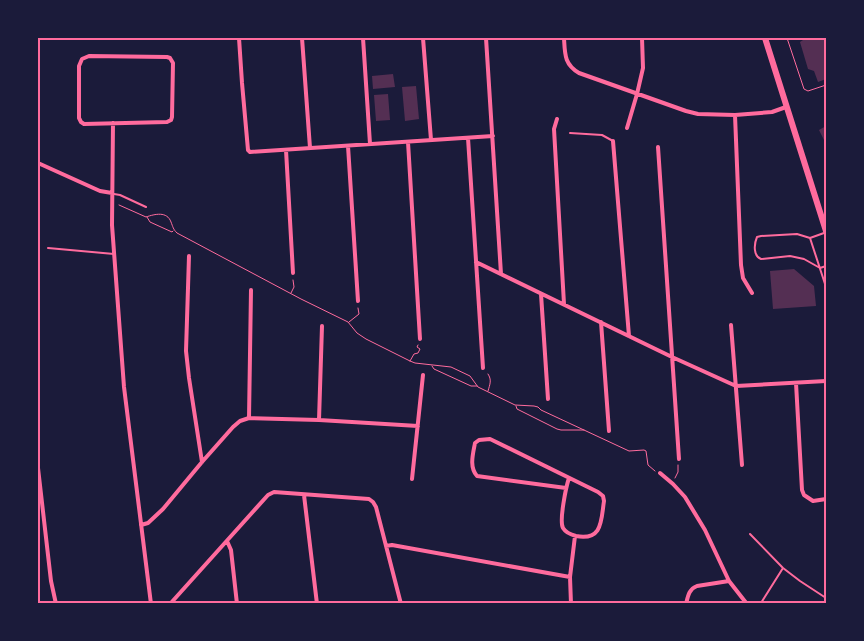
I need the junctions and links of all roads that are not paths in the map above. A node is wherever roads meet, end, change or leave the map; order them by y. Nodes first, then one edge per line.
1 (239, 38) edge
2 (302, 38) edge
3 (363, 38) edge
4 (423, 38) edge
5 (486, 38) edge
6 (564, 38) edge
7 (642, 38) edge
8 (765, 38) edge
9 (637, 94) junction
10 (786, 106) junction
11 (735, 115) junction
12 (557, 119) dead end
13 (113, 123) junction
14 (627, 128) dead end
15 (570, 133) dead end
16 (493, 136) junction
17 (468, 138) junction
18 (431, 140) junction
19 (613, 141) joint
20 (408, 142) junction
21 (370, 144) junction
22 (348, 146) junction
23 (658, 146) dead end
24 (310, 148) junction
25 (286, 150) junction
26 (38, 163) edge
27 (112, 193) junction
28 (146, 207) dead end
29 (826, 232) edge
30 (810, 238) junction
31 (48, 248) dead end
32 (114, 254) junction
33 (188, 256) dead end
34 (476, 262) junction
35 (826, 266) edge
36 (820, 268) junction
37 (293, 273) road end
38 (501, 274) junction
39 (826, 287) edge
40 (252, 290) dead end
41 (752, 293) dead end
42 (541, 294) junction
43 (358, 301) road end
44 (564, 304) junction
45 (601, 322) junction
46 (322, 326) dead end
47 (731, 326) dead end
48 (629, 336) junction
49 (420, 339) road end
50 (672, 357) junction
51 (483, 368) road end
52 (423, 375) dead end
53 (826, 380) edge
54 (796, 382) junction
55 (736, 386) junction
56 (548, 399) dead end
57 (249, 418) junction
58 (319, 420) junction
59 (418, 426) junction
60 (609, 431) dead end
61 (678, 459) road end
62 (202, 462) junction
63 (742, 465) dead end
64 (38, 468) edge
65 (660, 473) road end
66 (569, 478) junction
67 (412, 479) dead end
68 (566, 488) junction
69 (304, 495) junction
70 (826, 499) edge
71 (141, 525) junction
72 (750, 534) dead end
73 (575, 536) junction
74 (227, 541) junction
75 (386, 546) junction
76 (783, 568) junction
77 (570, 577) junction
78 (729, 581) junction
79 (826, 598) edge
80 (761, 603) edge
81 (56, 604) edge
82 (151, 604) edge
83 (170, 604) edge
84 (237, 604) edge
85 (317, 604) edge
86 (401, 604) edge
87 (571, 604) edge
88 (686, 604) edge
89 (747, 604) edge

1 - 25 street
2 - 24 street
3 - 21 street
4 - 18 street
5 - 16 street
6 - 9 street
7 - 9 street
8 - 10 main road
9 - 11 street
9 - 14 street
10 - 11 street
10 - 29 main road
11 - 41 street
12 - 44 street
13 - 13 street
13 - 27 street
15 - 19 lane
16 - 17 street
16 - 38 street
17 - 18 street
17 - 34 street
18 - 20 street
19 - 48 street
20 - 21 street
20 - 49 street
21 - 22 street
22 - 24 street
22 - 43 street
23 - 50 street
24 - 25 street
25 - 37 street
26 - 27 street
27 - 28 lane
27 - 32 street
29 - 30 lane
30 - 36 lane
30 - 36 lane
31 - 32 lane
32 - 71 street
33 - 62 street
34 - 38 street
34 - 51 street
35 - 36 lane
36 - 39 lane
38 - 42 street
40 - 57 street
42 - 44 street
42 - 56 street
44 - 45 street
45 - 48 street
45 - 60 street
46 - 58 street
47 - 55 street
48 - 50 street
50 - 55 street
50 - 61 street
52 - 59 street
53 - 54 street
54 - 55 street
54 - 70 street
55 - 63 street
57 - 58 street
57 - 62 street
58 - 59 street
59 - 67 street
62 - 71 street
64 - 81 street
65 - 78 street
66 - 68 street
66 - 68 street
66 - 73 street
68 - 73 street
69 - 74 street
69 - 75 street
69 - 85 street
71 - 82 street
72 - 76 lane
73 - 77 street
74 - 83 street
74 - 84 street
75 - 77 street
75 - 86 street
76 - 79 lane
76 - 80 lane
77 - 87 street
78 - 88 street
78 - 89 street

